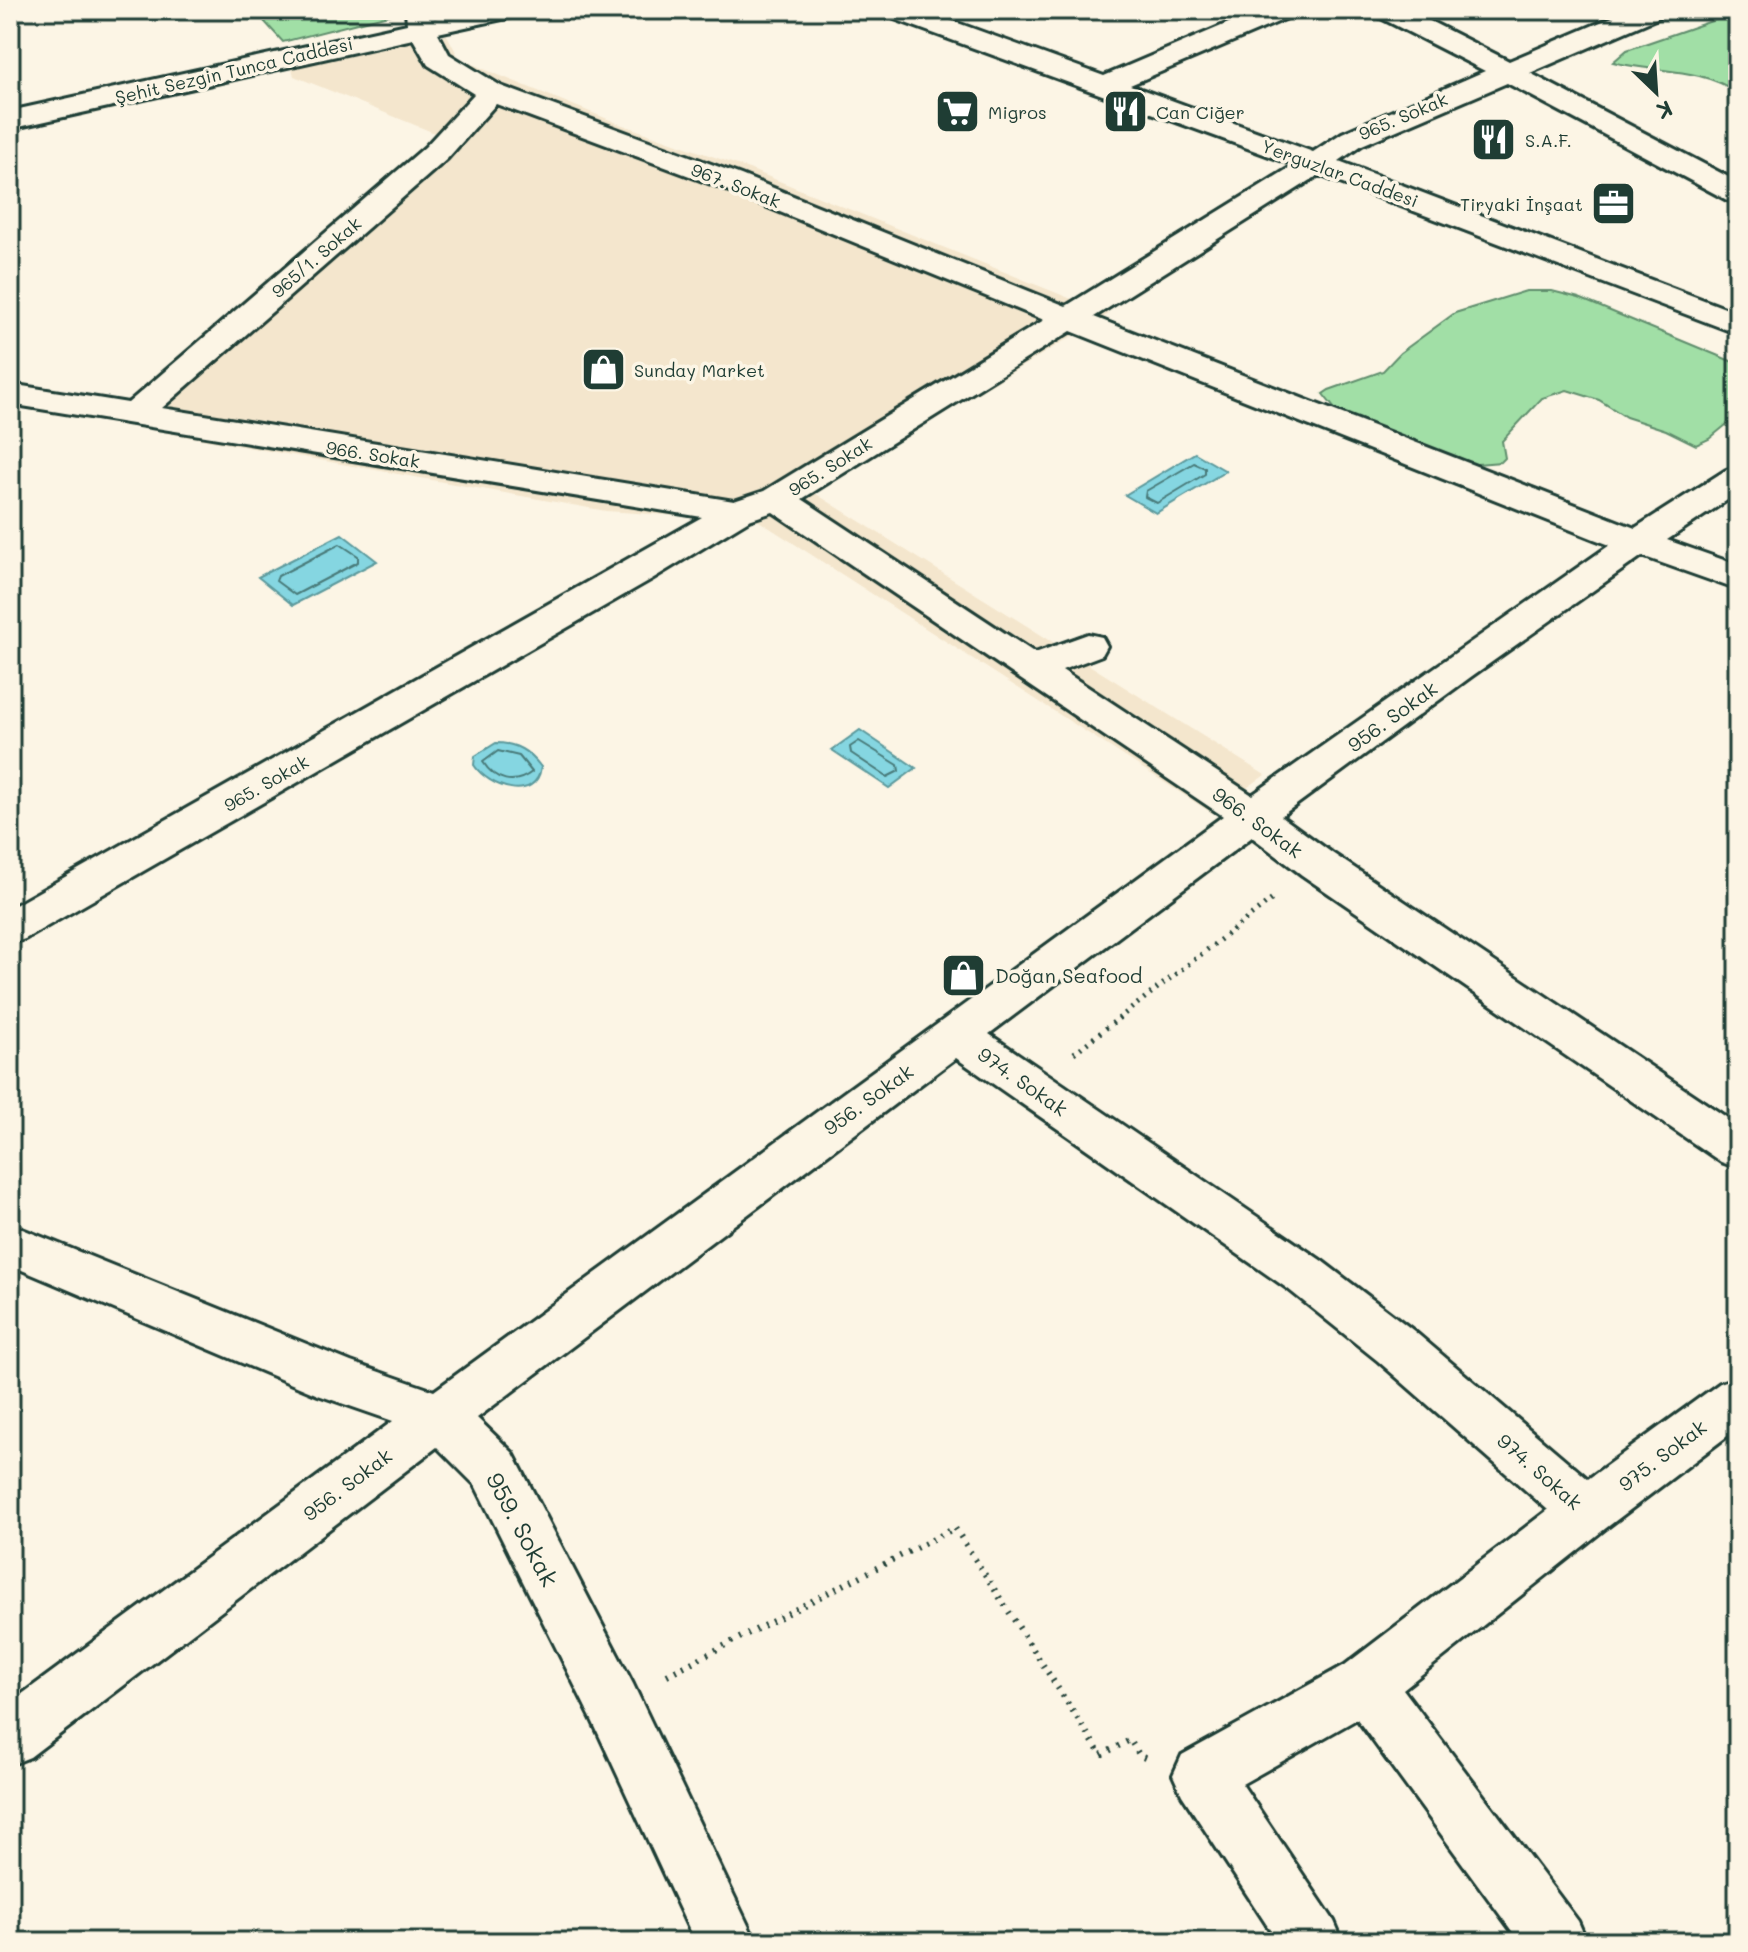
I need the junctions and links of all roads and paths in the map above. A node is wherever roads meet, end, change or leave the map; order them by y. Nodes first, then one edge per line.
1 (506, 10) edge
2 (896, 10) edge
3 (1282, 10) edge
4 (1387, 10) edge
5 (1652, 10) edge
6 (420, 19) edge
7 (1507, 72) junction
8 (1102, 87) junction
9 (491, 92) junction
10 (10, 120) edge
11 (1316, 163) junction
12 (1738, 194) edge
13 (1071, 318) junction
14 (1738, 324) edge
15 (10, 394) edge
16 (134, 415) junction
17 (1738, 477) edge
18 (777, 499) junction
19 (736, 512) junction
20 (1636, 542) junction
21 (1738, 578) edge
22 (1088, 646) dead end
23 (1031, 668) junction
24 (1253, 816) junction
25 (1317, 864) junction
26 (10, 928) edge
27 (956, 1035) junction
28 (1031, 1086) junction
29 (1738, 1149) edge
30 (10, 1244) edge
31 (1738, 1399) edge
32 (439, 1415) junction
33 (1587, 1511) junction
34 (1365, 1684) junction
35 (613, 1703) junction
36 (10, 1737) edge
37 (1140, 1756) dead end
38 (726, 1942) edge
39 (1313, 1942) edge
40 (1557, 1942) edge

1 - 6 street, Şehit Sezgin Tunca Caddesi
2 - 8 street, Yerguzlar Caddesi
3 - 8 street
4 - 7 street
5 - 7 street, 965. Sokak
6 - 9 street, 967. Sokak
6 - 10 street, Şehit Sezgin Tunca Caddesi
7 - 11 street, 965. Sokak
7 - 12 street
8 - 11 street, Yerguzlar Caddesi
9 - 13 street, 967. Sokak
9 - 16 street, 965/1. Sokak
11 - 13 street, 965. Sokak
11 - 14 street, Yerguzlar Caddesi
13 - 18 street, 965. Sokak
13 - 20 street, 967. Sokak
15 - 16 street, 966. Sokak
16 - 19 street, 966. Sokak
17 - 20 street, 956. Sokak
18 - 19 street, 965. Sokak
18 - 23 street, 966. Sokak
19 - 26 street, 965. Sokak
20 - 21 street
20 - 24 street, 956. Sokak
22 - 23 street
23 - 24 street, 966. Sokak
24 - 25 street, 966. Sokak
24 - 27 street, 956. Sokak
25 - 28 path
25 - 29 street, 966. Sokak
27 - 28 street, 974. Sokak
27 - 32 street, 956. Sokak
28 - 33 street, 974. Sokak
30 - 32 street, 959. Sokak
31 - 33 street, 975. Sokak
32 - 35 street, 959. Sokak
32 - 36 street, 956. Sokak
33 - 34 street, 974. Sokak
34 - 39 street, 974. Sokak
34 - 40 street
35 - 37 path
35 - 38 street, 959. Sokak

